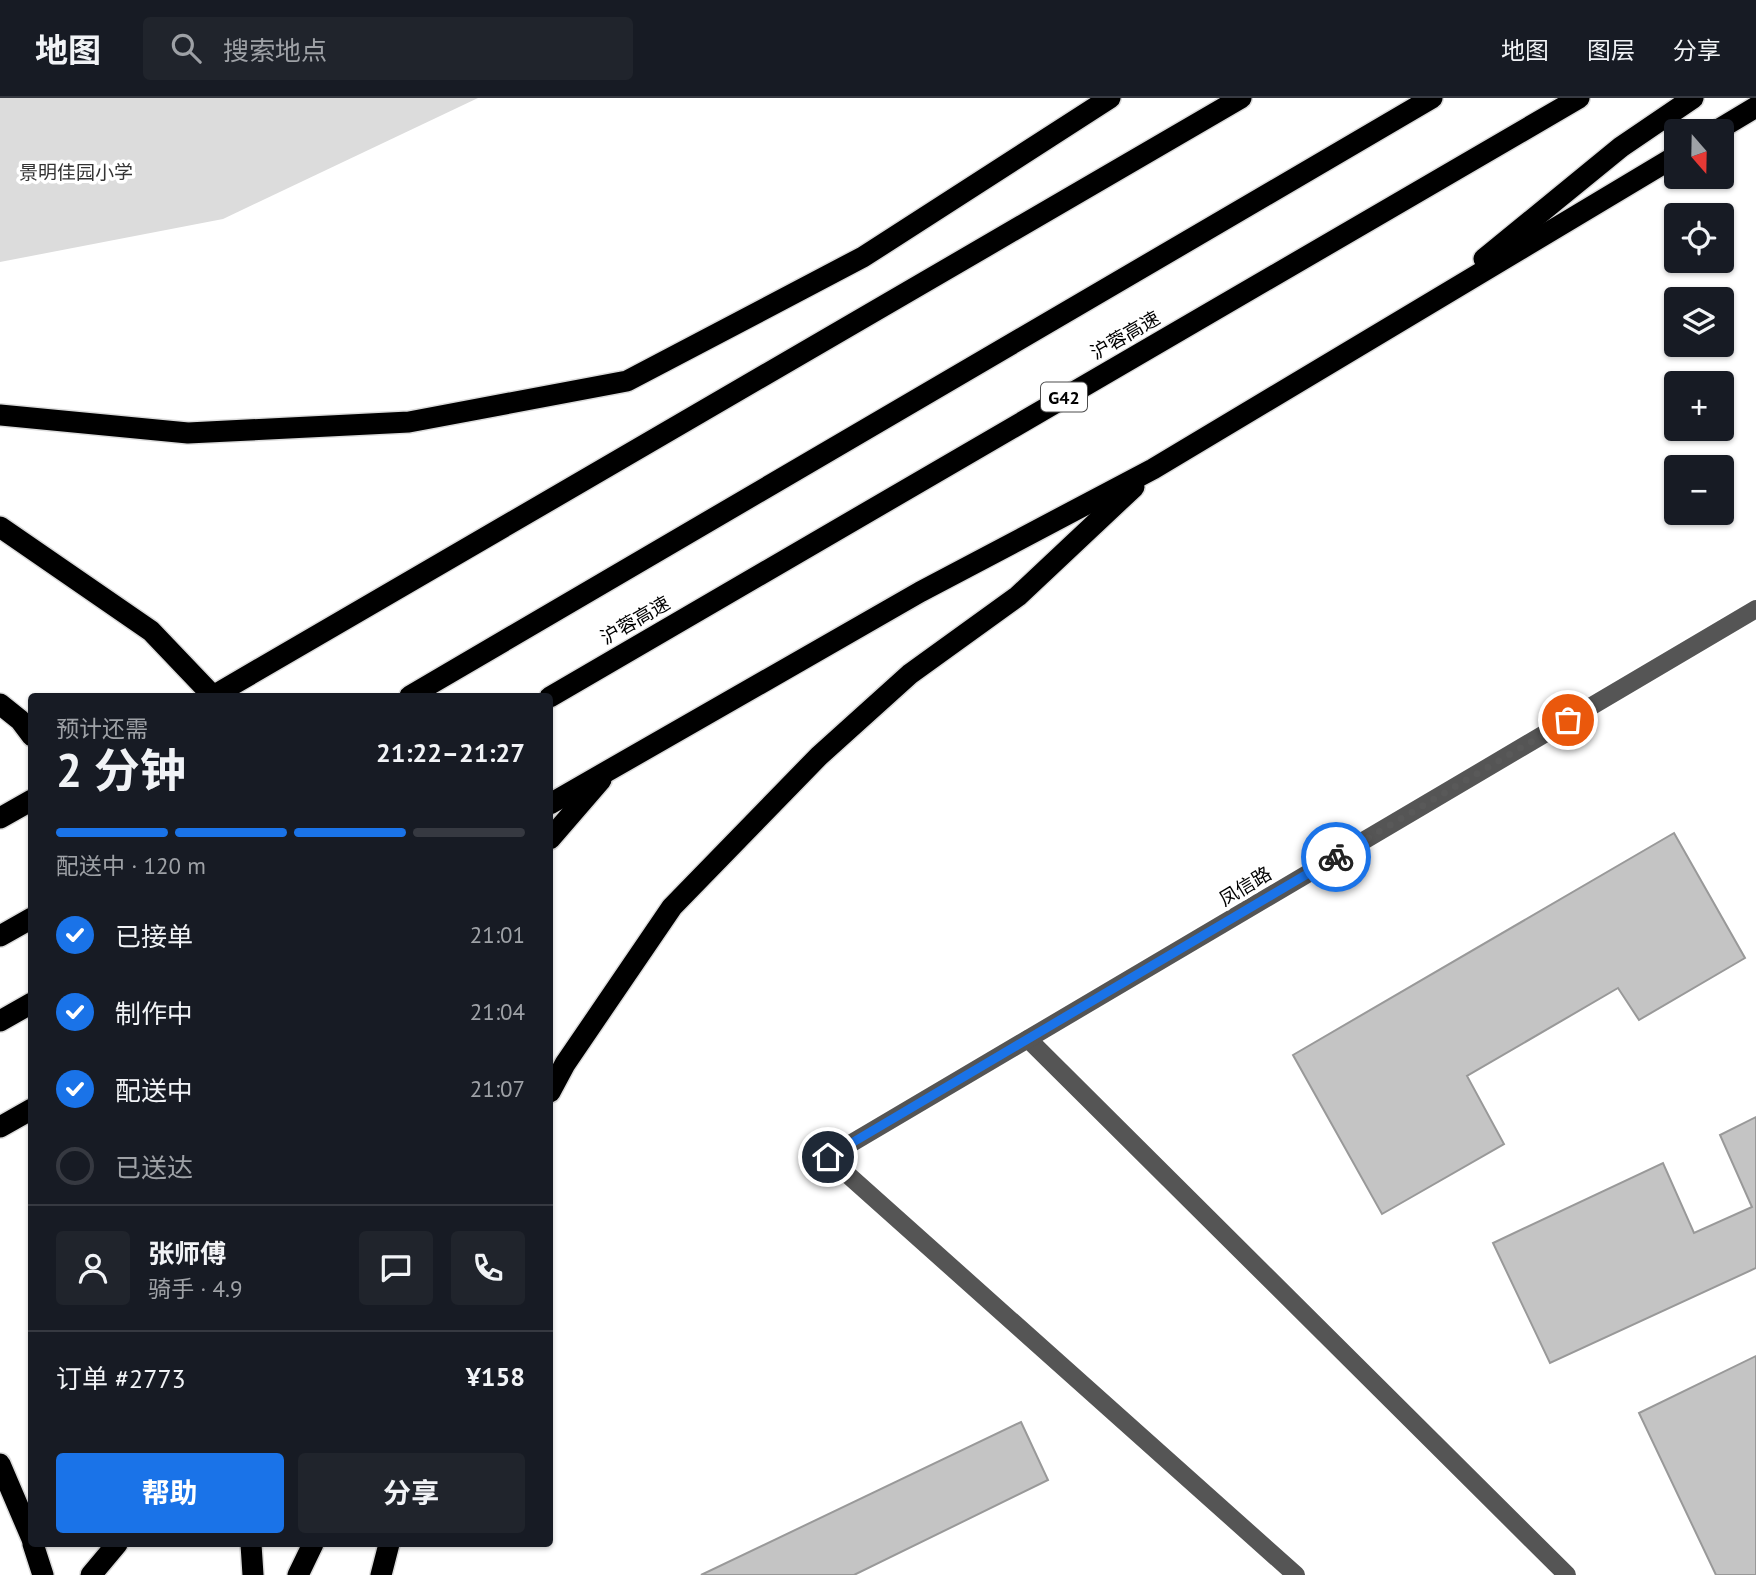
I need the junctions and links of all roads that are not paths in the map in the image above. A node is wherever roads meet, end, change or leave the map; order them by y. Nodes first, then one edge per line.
1 (1110, 98) edge
2 (1241, 98) edge
3 (1432, 98) edge
4 (1579, 98) edge
5 (1693, 98) edge
6 (1756, 107) edge
7 (1734, 120) edge
8 (1664, 163) edge
9 (1428, 305) junction
10 (0, 415) edge
11 (1153, 469) junction
12 (0, 527) edge
13 (1756, 609) edge
14 (210, 693) edge
15 (218, 693) edge
16 (415, 693) edge
17 (553, 694) edge
18 (0, 704) edge
19 (28, 731) edge
20 (613, 766) junction
21 (28, 802) edge
22 (553, 802) edge
23 (0, 818) edge
24 (553, 836) edge
25 (28, 920) edge
26 (0, 936) edge
27 (28, 1005) edge
28 (0, 1021) edge
29 (1028, 1039) junction
30 (553, 1087) edge
31 (28, 1111) edge
32 (0, 1127) edge
33 (0, 1464) edge
34 (28, 1531) edge
35 (34, 1547) edge
36 (114, 1547) edge
37 (251, 1547) edge
38 (312, 1547) edge
39 (387, 1547) edge
40 (43, 1575) edge
41 (91, 1575) edge
42 (253, 1575) edge
43 (298, 1575) edge
44 (381, 1575) edge
45 (1296, 1575) edge
46 (1567, 1575) edge

1 - 10 highway
2 - 15 highway
3 - 16 highway
4 - 17 highway, 沪蓉高速 / G42
5 - 9 highway
6 - 7 highway
8 - 9 highway
9 - 11 highway
11 - 20 highway
11 - 30 highway
12 - 14 highway
13 - 29 street, 凤信路
18 - 19 highway
20 - 22 highway
20 - 24 highway
21 - 23 highway
25 - 26 highway
27 - 28 highway
29 - 45 street, 凤信路
29 - 46 street
31 - 32 highway
33 - 34 highway
35 - 40 highway
36 - 41 highway
37 - 42 highway
38 - 43 highway
39 - 44 highway

